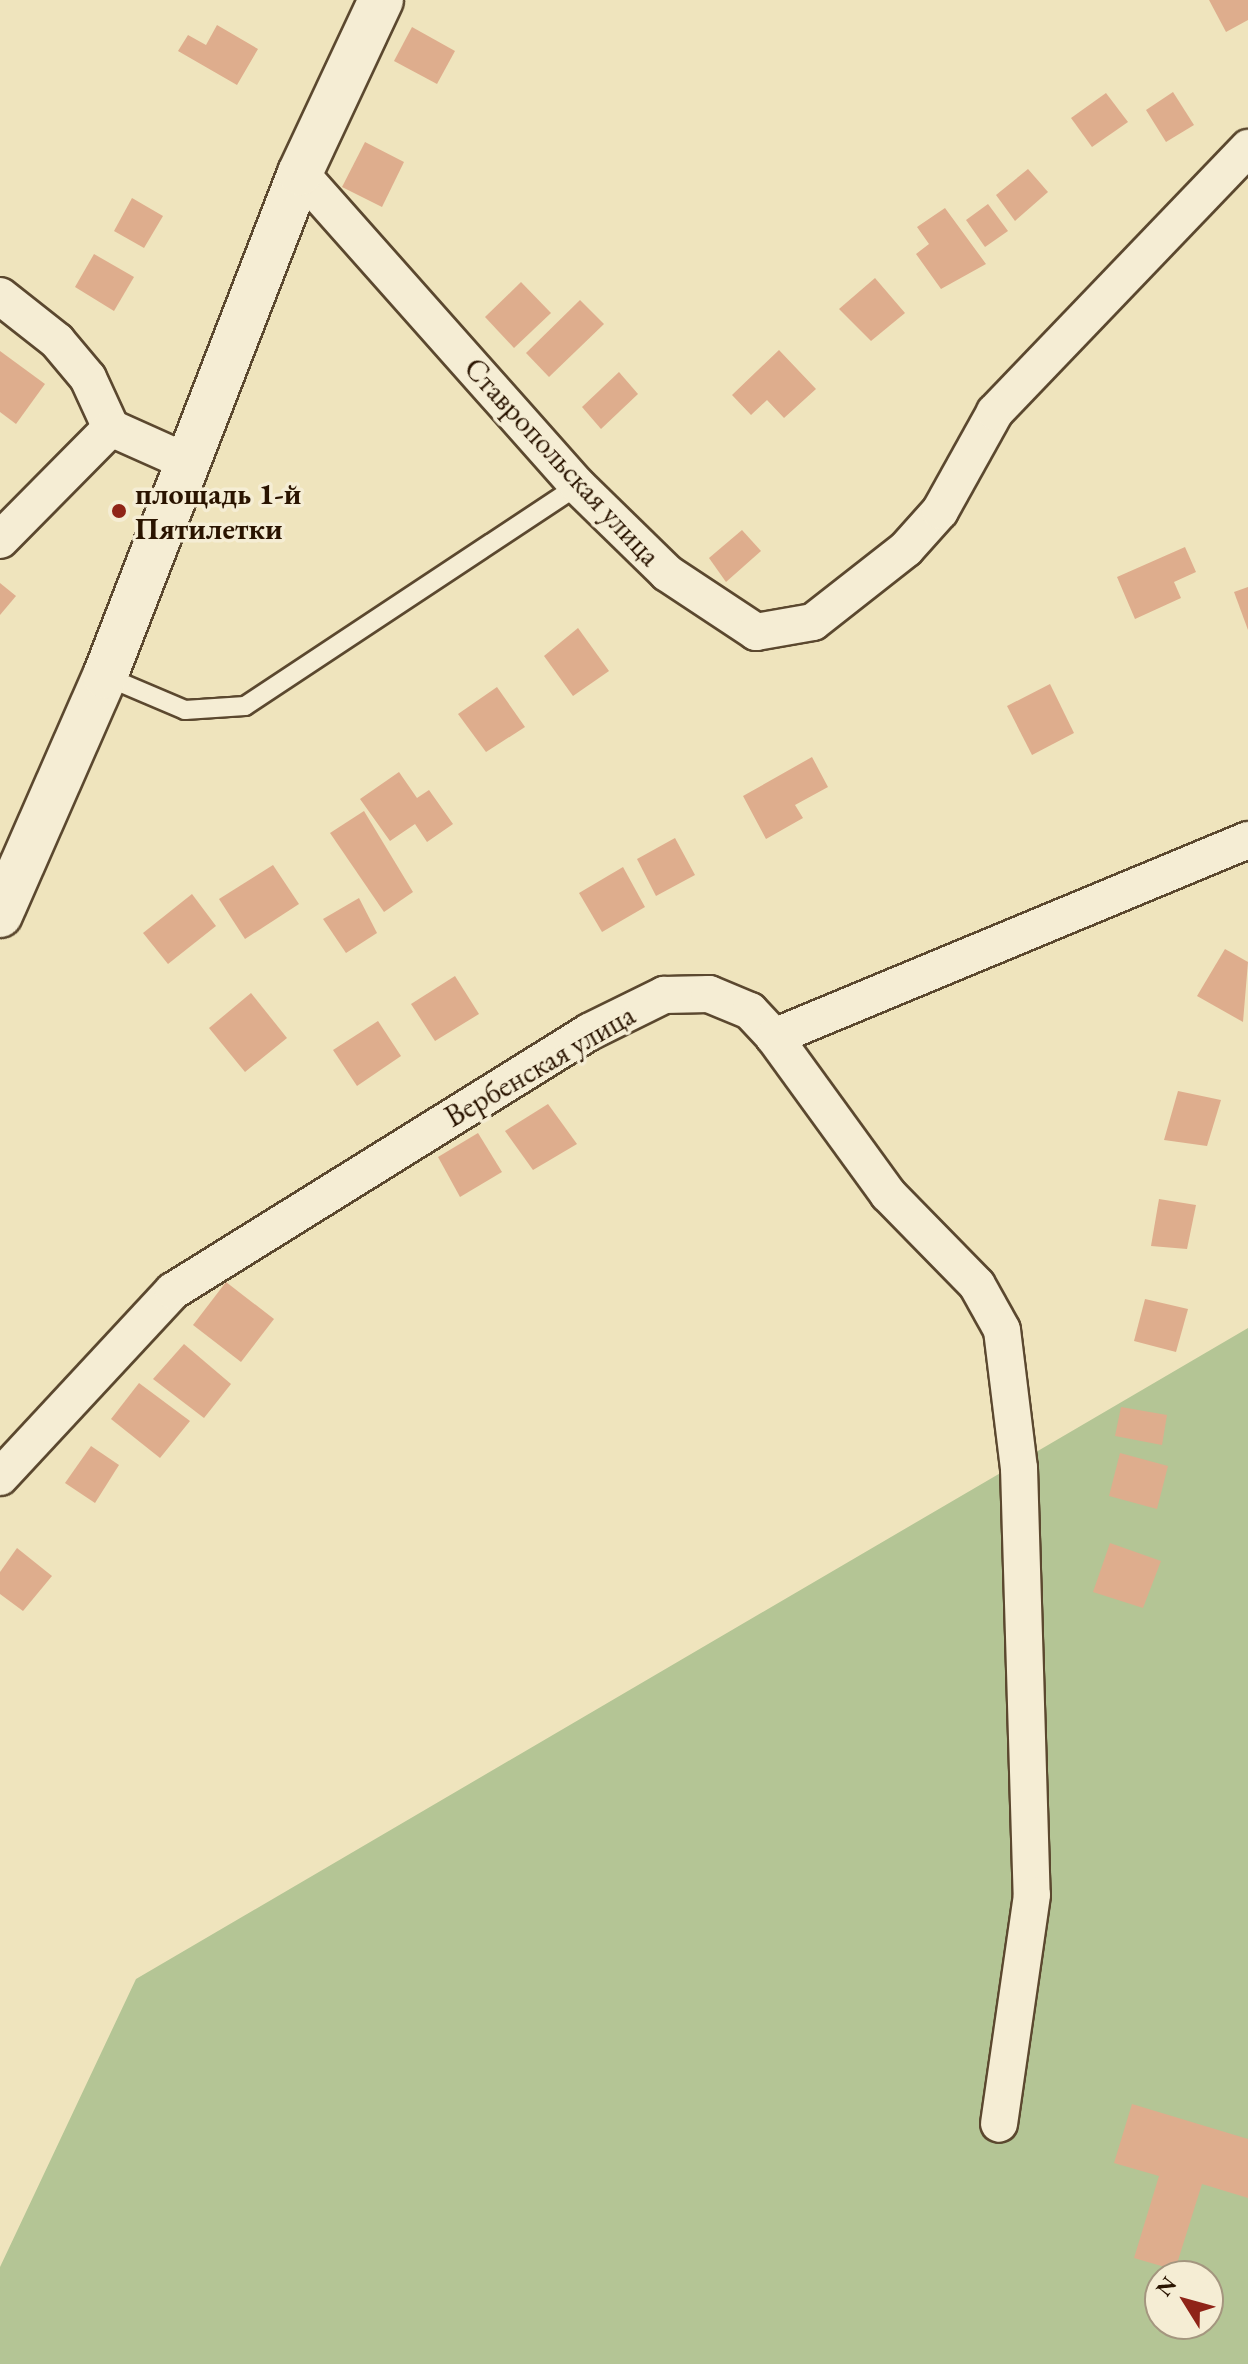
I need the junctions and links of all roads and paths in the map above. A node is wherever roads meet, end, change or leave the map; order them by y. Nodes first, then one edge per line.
1 (381, 0) edge
2 (1248, 148) edge
3 (300, 173) junction
4 (0, 296) edge
5 (111, 428) junction
6 (187, 462) junction
7 (578, 486) junction
8 (0, 540) edge
9 (105, 676) junction
10 (1248, 840) edge
11 (0, 915) edge
12 (774, 1037) junction
13 (0, 1477) edge
14 (999, 2124) dead end

1 - 3 main road
2 - 7 street, Ставропольская улица
3 - 6 main road
3 - 7 street, Ставропольская улица
4 - 5 street
5 - 6 street
5 - 8 street
6 - 9 main road
7 - 9 lane
9 - 11 main road
10 - 12 street
12 - 13 street, Вербенская улица
12 - 14 street, Вербенская улица

